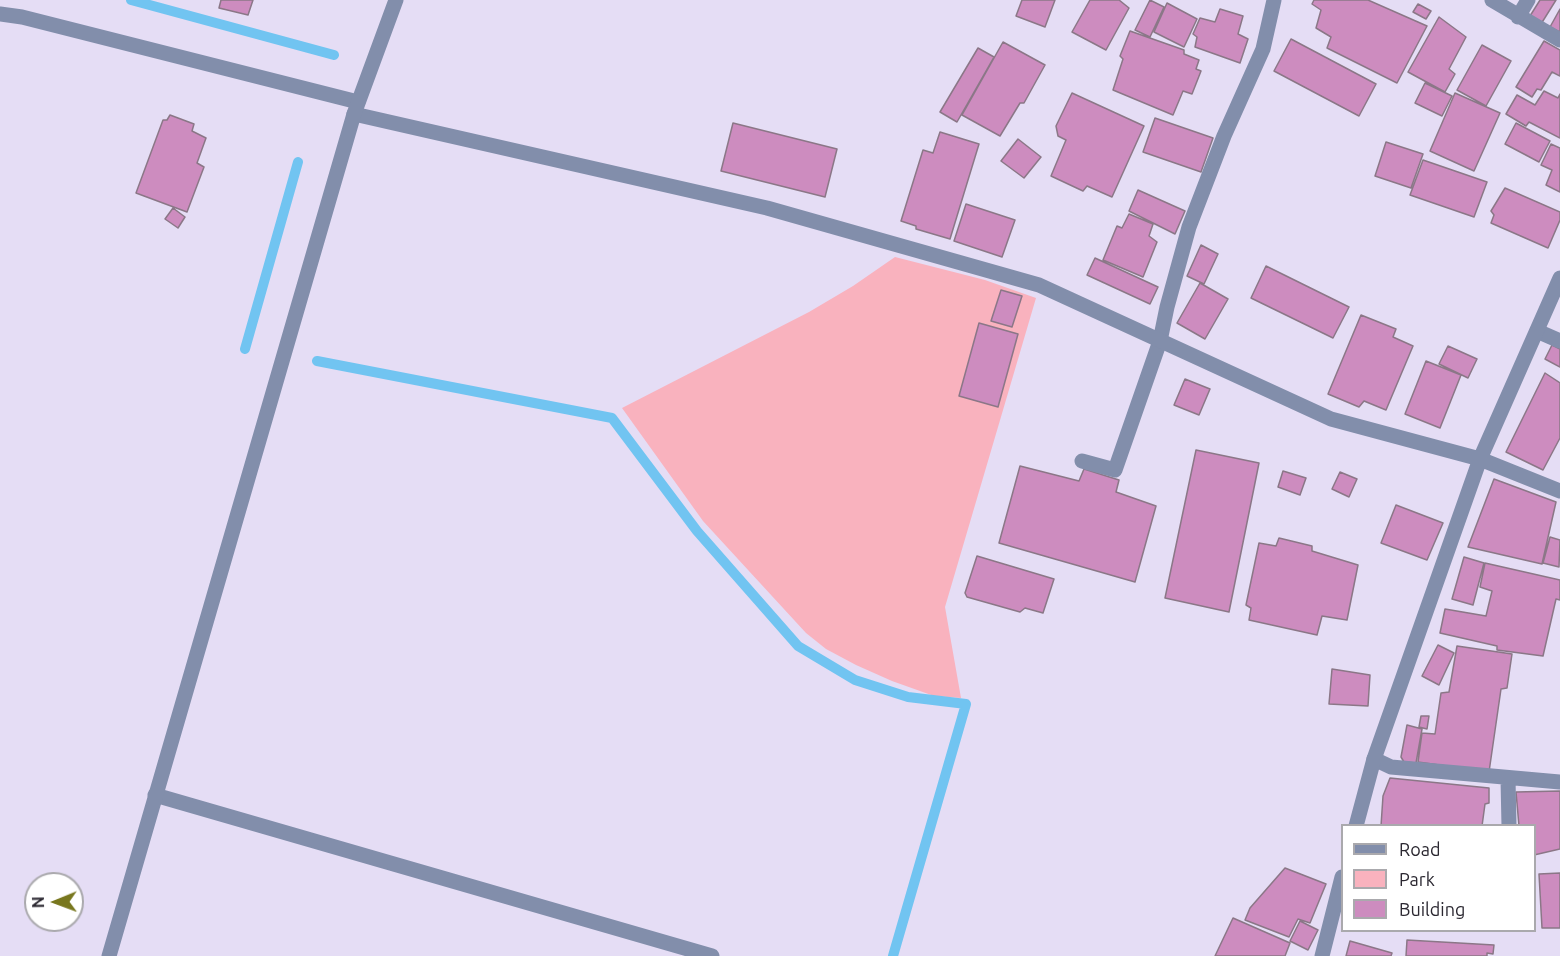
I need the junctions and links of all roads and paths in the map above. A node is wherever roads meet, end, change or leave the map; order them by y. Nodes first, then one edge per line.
1 (396, 0) edge
2 (1274, 0) edge
3 (1492, 0) edge
4 (1528, 0) edge
5 (0, 14) edge
6 (1518, 17) junction
7 (1560, 40) edge
8 (356, 108) junction
9 (1560, 278) edge
10 (1537, 331) junction
11 (1160, 341) junction
12 (1560, 341) edge
13 (1480, 459) junction
14 (1082, 461) dead end
15 (1560, 490) edge
16 (1374, 759) junction
17 (1508, 779) junction
18 (1560, 782) edge
19 (155, 795) junction
20 (1356, 824) edge
21 (1509, 824) edge
22 (1341, 881) edge
23 (109, 956) edge
24 (712, 956) edge
25 (1322, 956) edge

1 - 8 street
2 - 11 street
3 - 6 street
4 - 6 street
5 - 8 street
6 - 7 street
8 - 11 street
8 - 19 street
9 - 10 street
10 - 12 street
10 - 13 street
11 - 13 street
11 - 14 street
13 - 15 street
13 - 16 street
16 - 17 street
16 - 20 street
17 - 18 street
17 - 21 street
19 - 23 street
19 - 24 street
22 - 25 street

